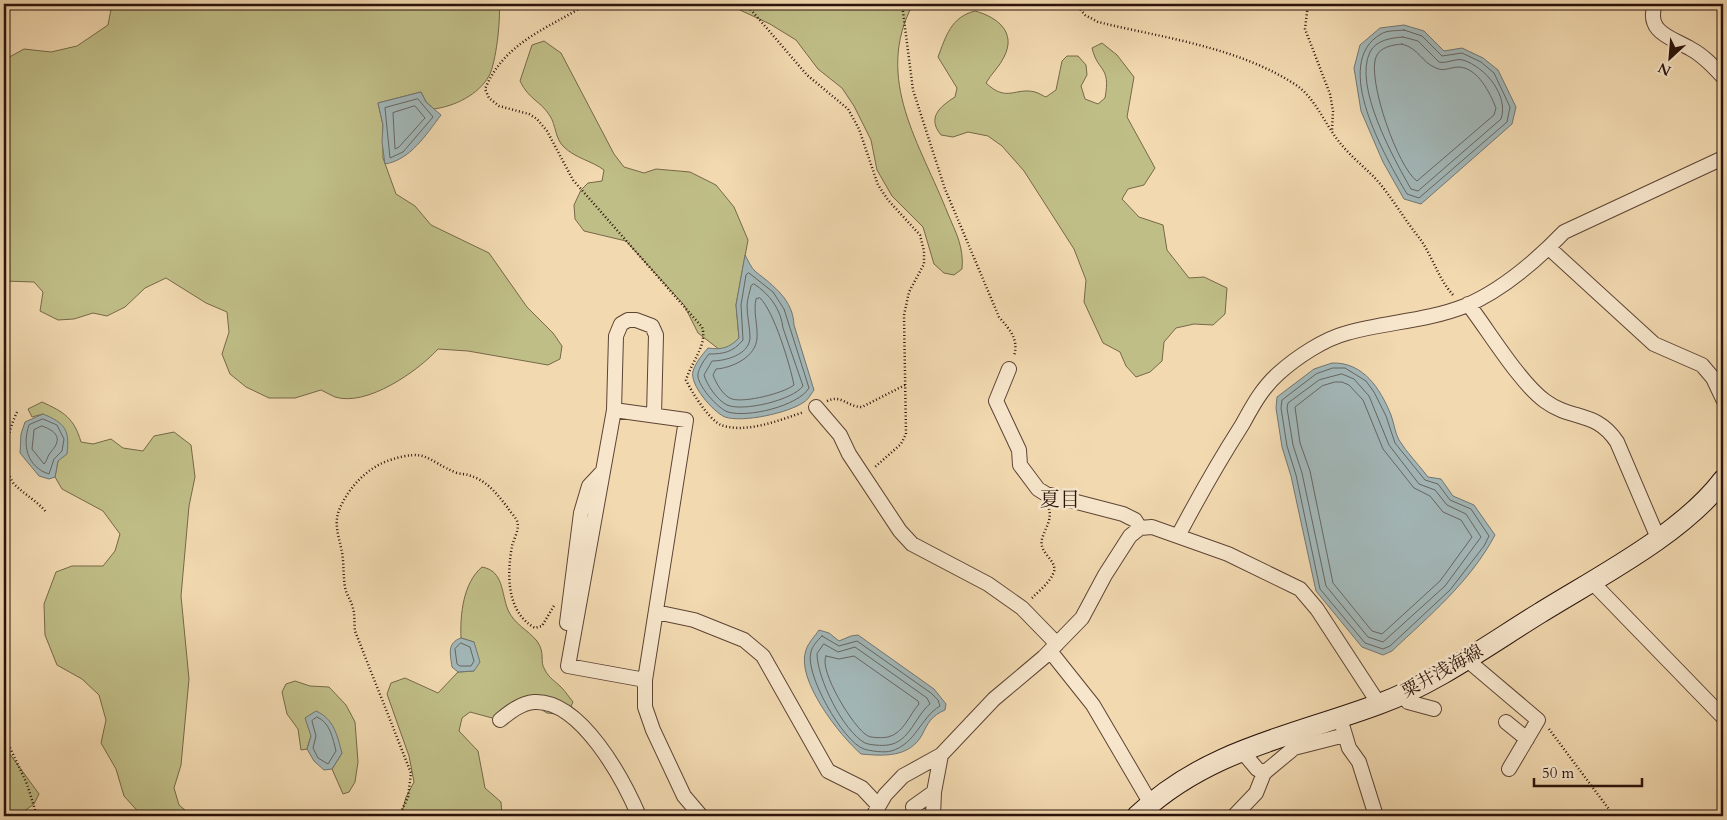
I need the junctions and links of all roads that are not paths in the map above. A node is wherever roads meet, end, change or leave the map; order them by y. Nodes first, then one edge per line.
1 (1655, 4) edge
2 (1723, 77) edge
3 (1723, 158) edge
4 (1548, 248) junction
5 (1466, 305) junction
6 (1009, 369) road end
7 (1723, 399) edge
8 (816, 407) road end
9 (614, 410) junction
10 (654, 415) junction
11 (1723, 480) edge
12 (1140, 528) junction
13 (1178, 536) junction
14 (1658, 538) junction
15 (1591, 581) junction
16 (656, 612) junction
17 (1053, 648) junction
18 (1466, 659) junction
19 (645, 680) junction
20 (1403, 693) junction
21 (1379, 704) junction
22 (1434, 709) dead end
23 (1723, 717) edge
24 (500, 720) dead end
25 (1506, 722) dead end
26 (1343, 726) junction
27 (1526, 740) junction
28 (1241, 750) junction
29 (941, 755) junction
30 (1509, 770) dead end
31 (1264, 773) junction
32 (934, 792) junction
33 (913, 807) dead end
34 (1144, 810) edge
35 (876, 811) edge
36 (639, 816) edge
37 (701, 816) edge
38 (932, 816) edge
39 (1234, 816) edge
40 (1376, 816) edge

1 - 2 street
3 - 4 street
4 - 5 street
4 - 7 street
5 - 13 street
5 - 14 street
6 - 12 street
8 - 17 street
9 - 10 street
9 - 10 street
9 - 19 street
10 - 16 street
11 - 14 main road, 粟井浅海線
12 - 13 street
12 - 17 street
13 - 21 street
14 - 15 main road, 粟井浅海線
15 - 18 main road, 粟井浅海線
15 - 23 street
16 - 19 street
16 - 35 street
17 - 29 street
17 - 34 street
18 - 20 main road, 粟井浅海線
18 - 27 street
19 - 37 street
20 - 21 main road, 粟井浅海線
20 - 22 street
21 - 26 main road, 粟井浅海線
24 - 36 street
25 - 27 street
26 - 28 main road, 粟井浅海線
26 - 31 street
26 - 40 street
27 - 30 street
28 - 31 street
28 - 34 main road, 粟井浅海線
29 - 32 street
29 - 35 street
31 - 39 street
32 - 33 street
32 - 38 street

